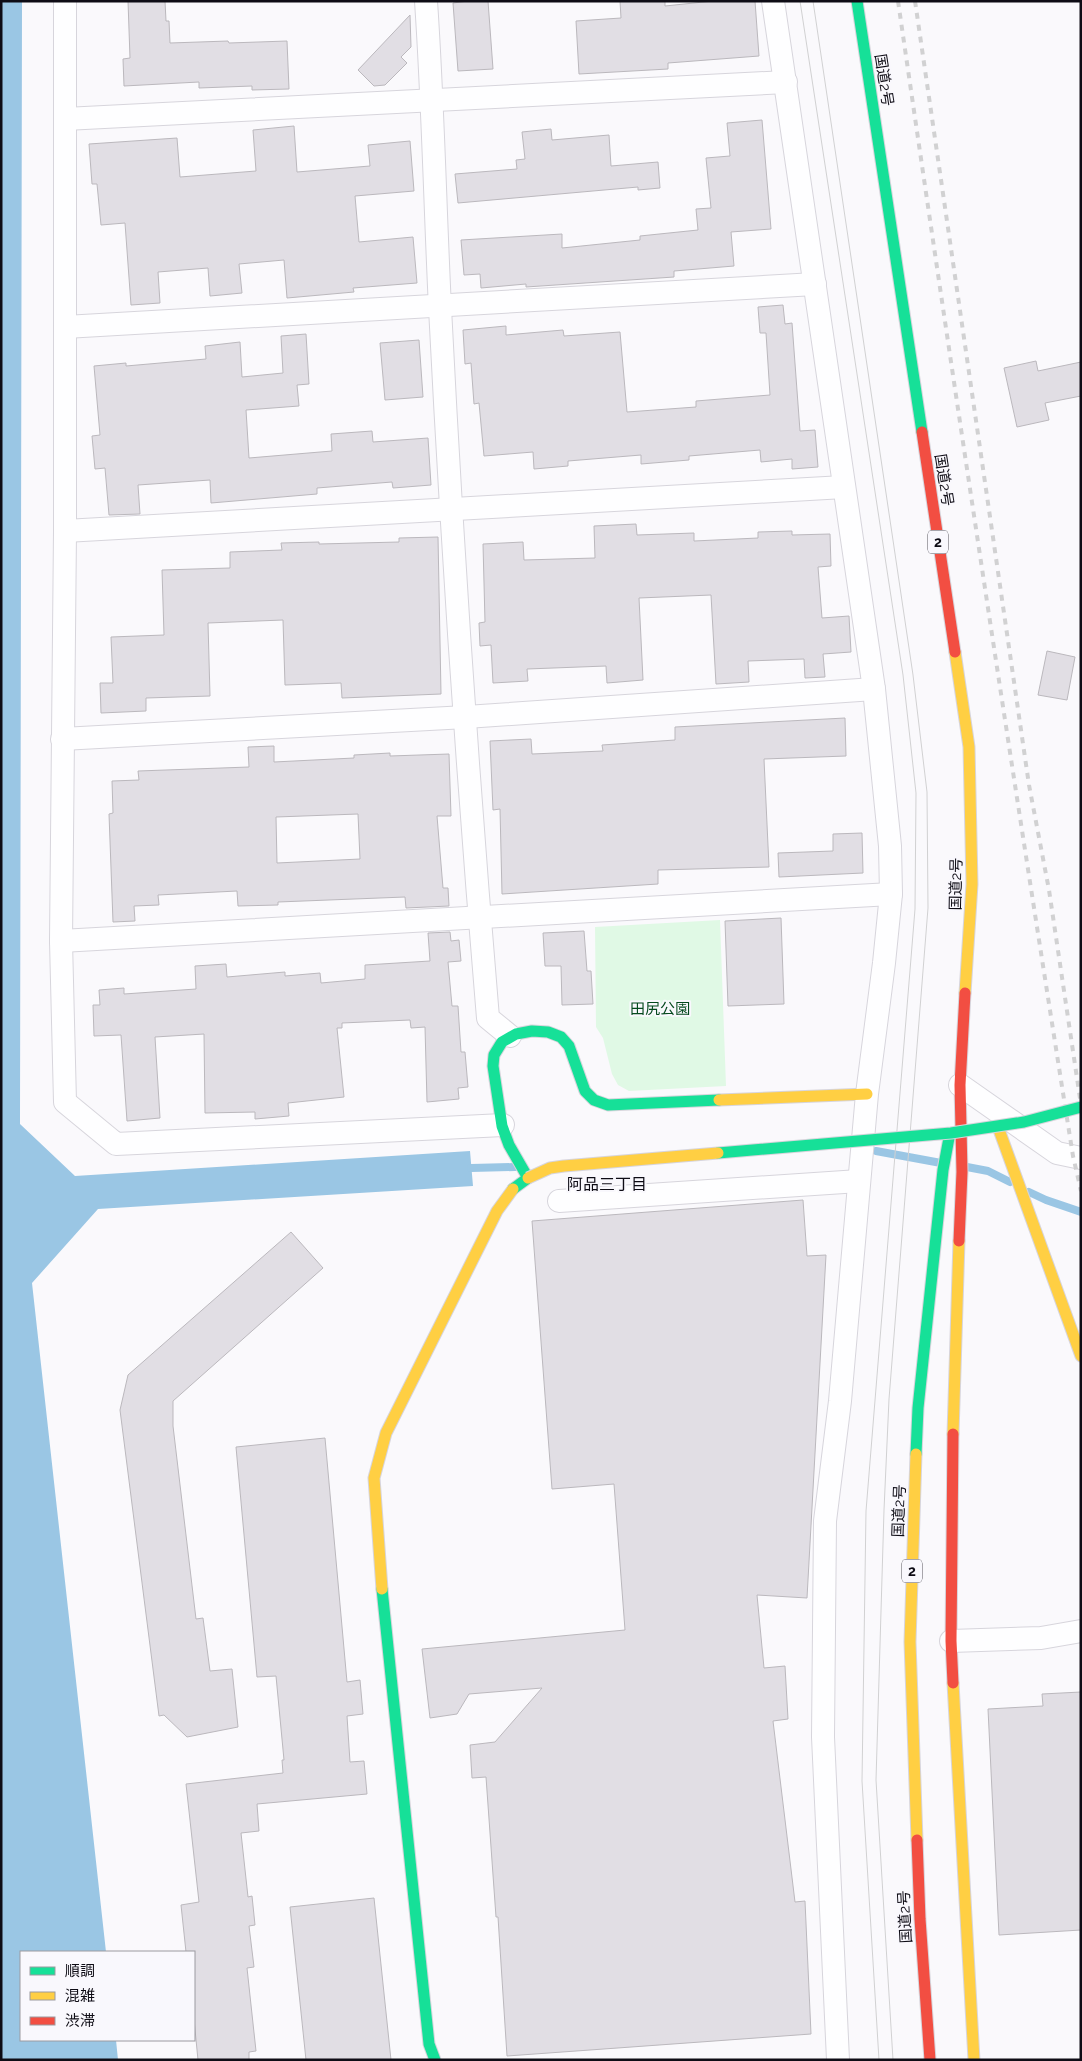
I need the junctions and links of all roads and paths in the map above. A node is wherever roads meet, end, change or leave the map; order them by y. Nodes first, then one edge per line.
1 (64, 1) edge
2 (426, 1) edge
3 (773, 1) edge
4 (857, 1) edge
5 (786, 82) junction
6 (433, 101) junction
7 (65, 119) junction
8 (815, 284) junction
9 (440, 306) junction
10 (65, 327) junction
11 (844, 488) junction
12 (451, 508) junction
13 (65, 530) junction
14 (874, 689) junction
15 (466, 717) junction
16 (62, 739) junction
17 (891, 894) junction
18 (480, 917) junction
19 (61, 941) junction
20 (510, 1036) junction
21 (960, 1086) junction
22 (867, 1094) junction
23 (1081, 1107) edge
24 (503, 1125) junction
25 (998, 1127) junction
26 (1081, 1158) edge
27 (528, 1178) junction
28 (859, 1181) junction
29 (559, 1201) dead end
30 (1081, 1356) edge
31 (1081, 1631) edge
32 (951, 1641) junction
33 (435, 2060) edge
34 (838, 2060) edge
35 (930, 2060) edge
36 (974, 2060) edge

1 - 7 street
2 - 6 street
3 - 5 street
4 - 21 main road, 国道2号 / 2
5 - 6 street
5 - 8 street
6 - 7 street
6 - 9 street
7 - 10 street
8 - 9 street
8 - 11 street
9 - 10 street
9 - 12 street
10 - 13 street
11 - 12 street
11 - 14 street
12 - 13 street
12 - 15 street
13 - 16 street
14 - 15 street
14 - 17 street
15 - 16 street
15 - 18 street
16 - 19 street
17 - 18 street
17 - 22 street
18 - 19 street
18 - 20 street
19 - 24 street
20 - 22 main road
20 - 24 main road
21 - 26 street
21 - 32 main road, 国道2号 / 2
21 - 35 main road, 国道2号 / 2
22 - 28 street
23 - 25 main road, bridge
24 - 27 main road
25 - 27 main road, bridge
25 - 30 main road
27 - 33 main road
28 - 29 street
28 - 34 street
31 - 32 street
32 - 36 main road, 国道2号 / 2

